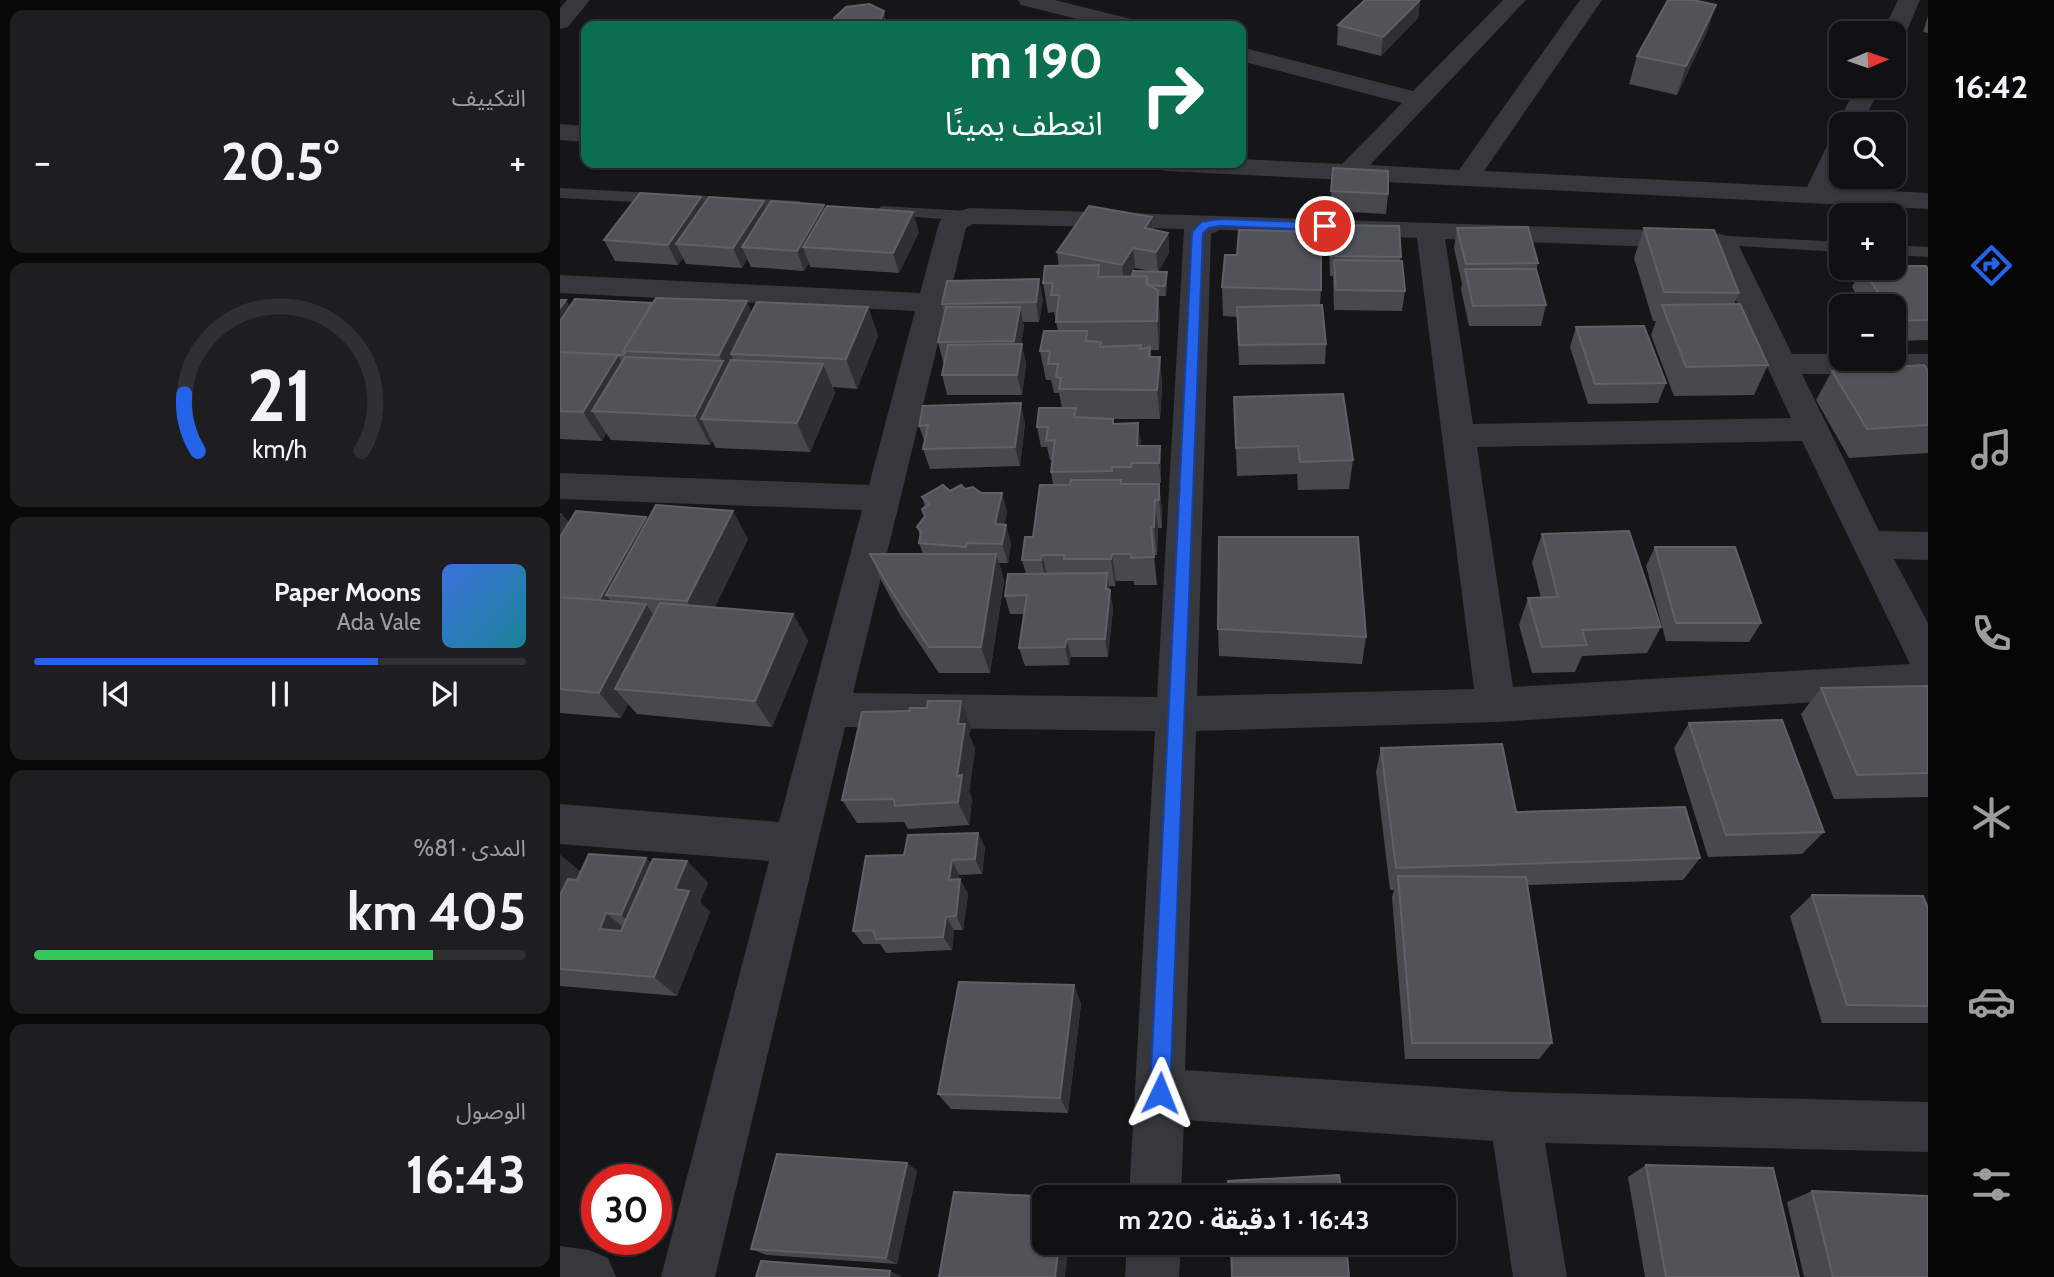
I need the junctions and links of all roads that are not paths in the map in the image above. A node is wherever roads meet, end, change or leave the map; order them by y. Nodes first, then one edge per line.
1 (579, 0) edge
2 (1029, 0) edge
3 (1515, 0) edge
4 (1591, 0) edge
5 (1909, 0) edge
6 (1111, 21) edge
7 (1899, 21) edge
8 (560, 22) edge
9 (1246, 55) edge
10 (1419, 100) junction
11 (560, 132) edge
12 (581, 134) edge
13 (1246, 167) edge
14 (1829, 168) edge
15 (1349, 172) junction
16 (1466, 178) junction
17 (560, 193) edge
18 (1816, 195) junction
19 (1928, 201) edge
20 (819, 207) edge
21 (860, 210) edge
22 (970, 216) junction
23 (1220, 222) junction
24 (1430, 230) junction
25 (1712, 240) junction
26 (1829, 246) edge
27 (1906, 251) edge
28 (1928, 252) edge
29 (560, 284) edge
30 (933, 303) junction
31 (1784, 364) junction
32 (1928, 364) edge
33 (1814, 429) junction
34 (1458, 436) junction
35 (560, 486) edge
36 (882, 498) junction
37 (1868, 544) junction
38 (1928, 545) edge
39 (1928, 660) edge
40 (1928, 679) edge
41 (1496, 705) junction
42 (828, 710) junction
43 (1176, 714) junction
44 (560, 824) edge
45 (797, 843) junction
46 (1160, 1093) junction
47 (1515, 1117) junction
48 (1928, 1127) edge
49 (1156, 1185) edge
50 (1153, 1255) edge
51 (560, 1273) edge
52 (589, 1277) edge
53 (688, 1277) edge
54 (1152, 1277) edge
55 (1540, 1277) edge

1 - 8 street
2 - 6 street
3 - 10 street
4 - 16 street
5 - 7 street
9 - 10 street
10 - 15 street
11 - 12 street
13 - 15 street
14 - 18 street
15 - 16 street
16 - 18 street
17 - 20 lane
18 - 19 street
21 - 22 lane
22 - 23 street
22 - 30 street
23 - 24 street
23 - 43 street
24 - 25 street
24 - 34 street
25 - 26 lane
25 - 31 street
27 - 28 lane
29 - 30 street
30 - 36 street
31 - 32 street
31 - 33 street
33 - 34 street
33 - 37 street
34 - 41 street
35 - 36 street
36 - 42 street
37 - 38 street
37 - 39 street
40 - 41 street
41 - 43 street
42 - 43 street
42 - 45 street
43 - 46 street
44 - 45 street
45 - 53 street
46 - 47 street
46 - 49 street
47 - 48 street
47 - 55 street
50 - 54 street
51 - 52 street

